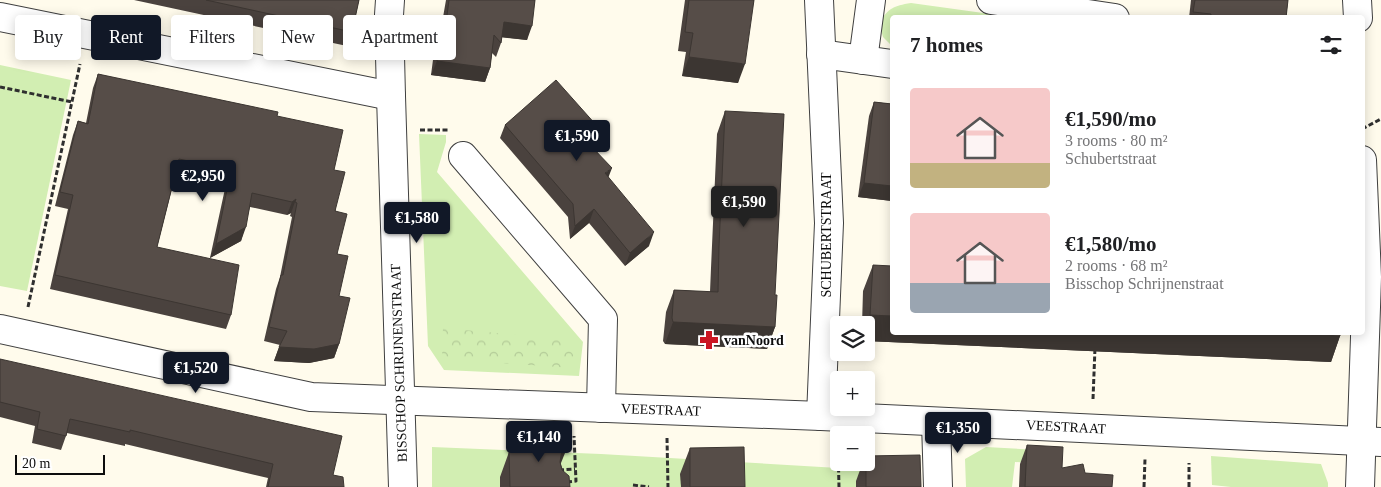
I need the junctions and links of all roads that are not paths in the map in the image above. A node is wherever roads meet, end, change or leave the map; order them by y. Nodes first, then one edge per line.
1 (390, 0) edge
2 (819, 0) edge
3 (871, 0) edge
4 (991, 0) edge
5 (1357, 0) edge
6 (1094, 15) edge
7 (1358, 15) edge
8 (0, 17) edge
9 (821, 54) junction
10 (863, 60) junction
11 (890, 64) edge
12 (390, 96) junction
13 (463, 156) road end
14 (1365, 277) edge
15 (11, 331) edge
16 (400, 401) junction
17 (601, 408) junction
18 (829, 416) junction
19 (936, 422) junction
20 (1371, 441) edge
21 (402, 487) edge
22 (938, 487) edge
23 (1360, 487) edge

1 - 12 street, BISSCHOP SCHRIJNENSTRAAT
2 - 9 street, SCHUBERTSTRAAT
3 - 10 street
4 - 6 street
5 - 7 street
8 - 12 street
9 - 10 street
9 - 18 street, SCHUBERTSTRAAT
10 - 11 street
12 - 16 street, BISSCHOP SCHRIJNENSTRAAT
13 - 17 street, VEESTRAAT
14 - 20 street
15 - 16 street, VEESTRAAT
16 - 17 street, VEESTRAAT
16 - 21 street, BISSCHOP SCHRIJNENSTRAAT
17 - 18 street, VEESTRAAT
18 - 19 street, VEESTRAAT
19 - 20 street, VEESTRAAT
19 - 22 street
20 - 23 street

